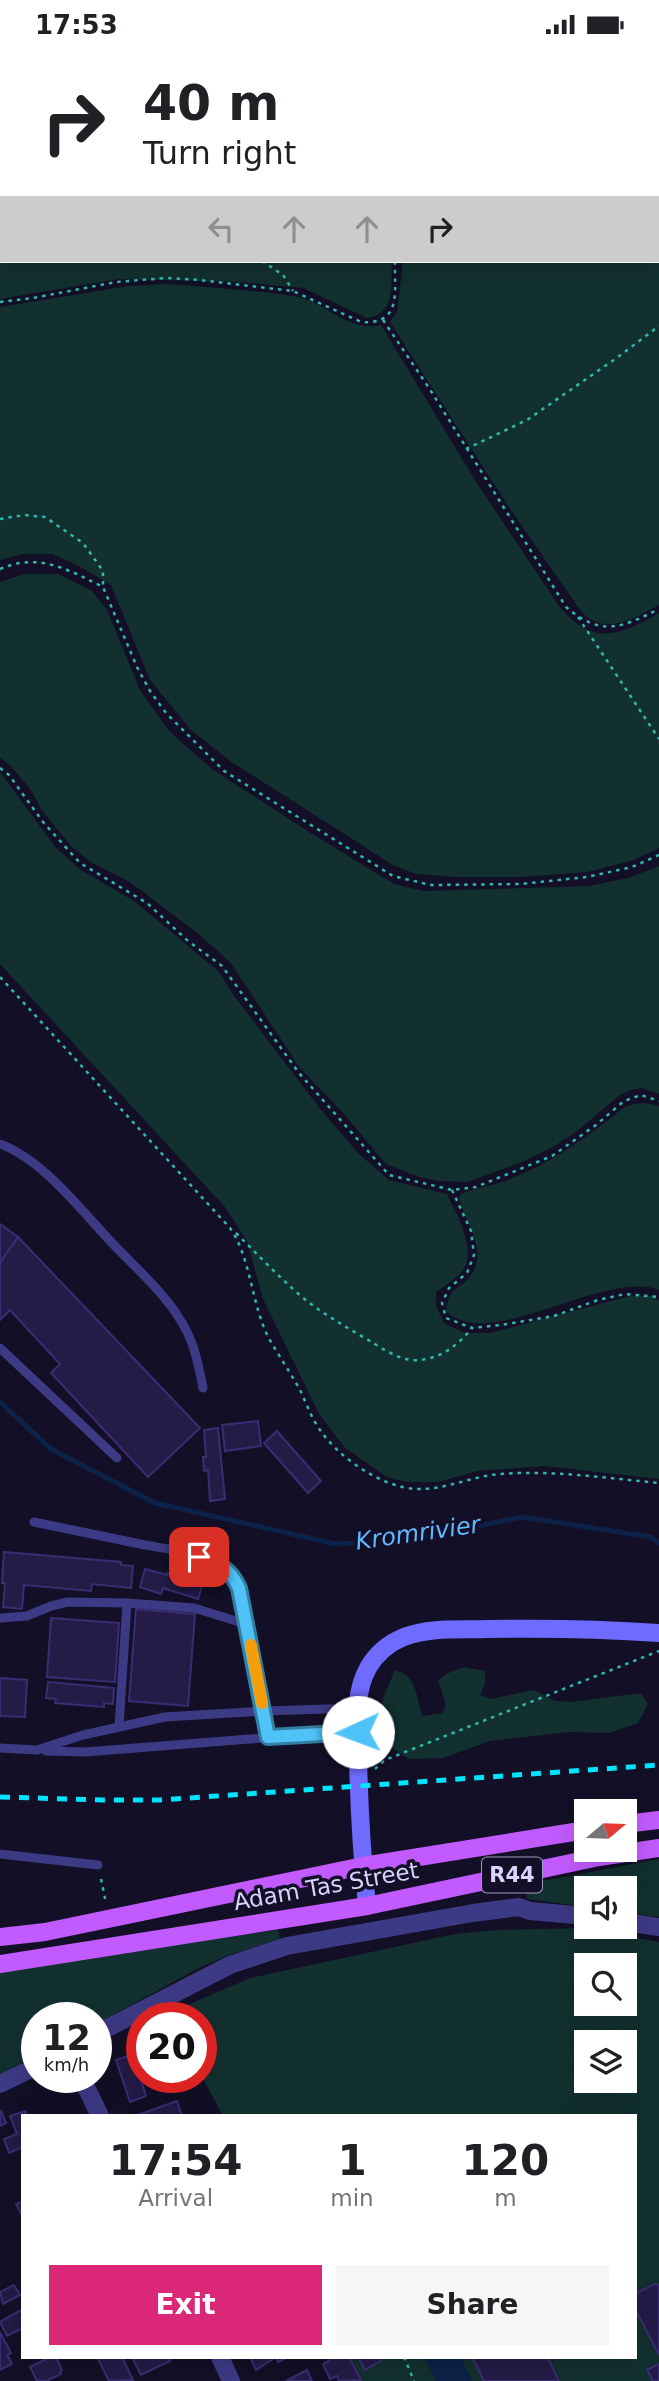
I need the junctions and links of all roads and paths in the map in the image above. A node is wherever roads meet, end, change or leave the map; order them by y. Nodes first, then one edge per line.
1 (265, 263) edge
2 (395, 263) edge
3 (293, 291) junction
4 (0, 302) edge
5 (383, 320) junction
6 (659, 326) edge
7 (466, 449) junction
8 (0, 519) edge
9 (0, 569) edge
10 (103, 587) junction
11 (659, 609) edge
12 (578, 617) junction
13 (659, 739) edge
14 (0, 768) edge
15 (659, 855) edge
16 (0, 977) edge
17 (659, 1101) edge
18 (0, 1144) edge
19 (452, 1190) junction
20 (230, 1228) junction
21 (659, 1297) edge
22 (472, 1328) junction
23 (0, 1349) edge
24 (204, 1388) dead end
25 (117, 1458) dead end
26 (659, 1483) edge
27 (34, 1522) dead end
28 (127, 1603) junction
29 (0, 1618) edge
30 (246, 1624) junction
31 (659, 1633) edge
32 (659, 1651) edge
33 (358, 1708) junction
34 (264, 1711) junction
35 (119, 1726) junction
36 (358, 1732) junction
37 (268, 1737) junction
38 (0, 1748) edge
39 (37, 1750) junction
40 (374, 1770) dead end
41 (659, 1820) edge
42 (637, 1823) edge
43 (574, 1832) edge
44 (659, 1849) edge
45 (0, 1854) edge
46 (98, 1865) joint
47 (363, 1867) junction
48 (107, 1903) dead end
49 (366, 1906) junction
50 (574, 1915) edge
51 (637, 1924) edge
52 (659, 1927) edge
53 (0, 1937) edge
54 (0, 1964) edge
55 (112, 2026) edge
56 (21, 2074) edge
57 (0, 2084) edge
58 (89, 2093) edge
59 (99, 2114) edge
60 (221, 2359) edge
61 (405, 2359) edge
62 (231, 2381) edge
63 (414, 2381) edge

1 - 3 path
2 - 5 path
3 - 4 path
3 - 5 path
5 - 7 path
6 - 7 path
7 - 12 path
8 - 10 path
9 - 10 path
10 - 15 path
11 - 12 path
12 - 13 path
14 - 19 path
16 - 20 path
17 - 19 path
18 - 24 lane
19 - 22 path
20 - 22 path
20 - 26 path
21 - 22 path
23 - 25 lane
27 - 30 lane
28 - 29 lane
28 - 30 lane
28 - 35 lane
30 - 34 lane
31 - 33 street
32 - 40 path
33 - 34 lane
33 - 36 street
34 - 35 lane
34 - 37 lane
35 - 39 lane
36 - 37 lane
36 - 47 street
37 - 39 lane
38 - 39 lane
41 - 42 main road
43 - 47 main road, Adam Tas Street / R44
44 - 49 main road, Adam Tas Street / R44
45 - 46 lane
46 - 48 path
47 - 49 street
47 - 53 main road, Adam Tas Street / R44
49 - 54 main road, Adam Tas Street / R44
50 - 55 street
51 - 52 street
56 - 57 street
58 - 59 street
60 - 62 street
61 - 63 path

